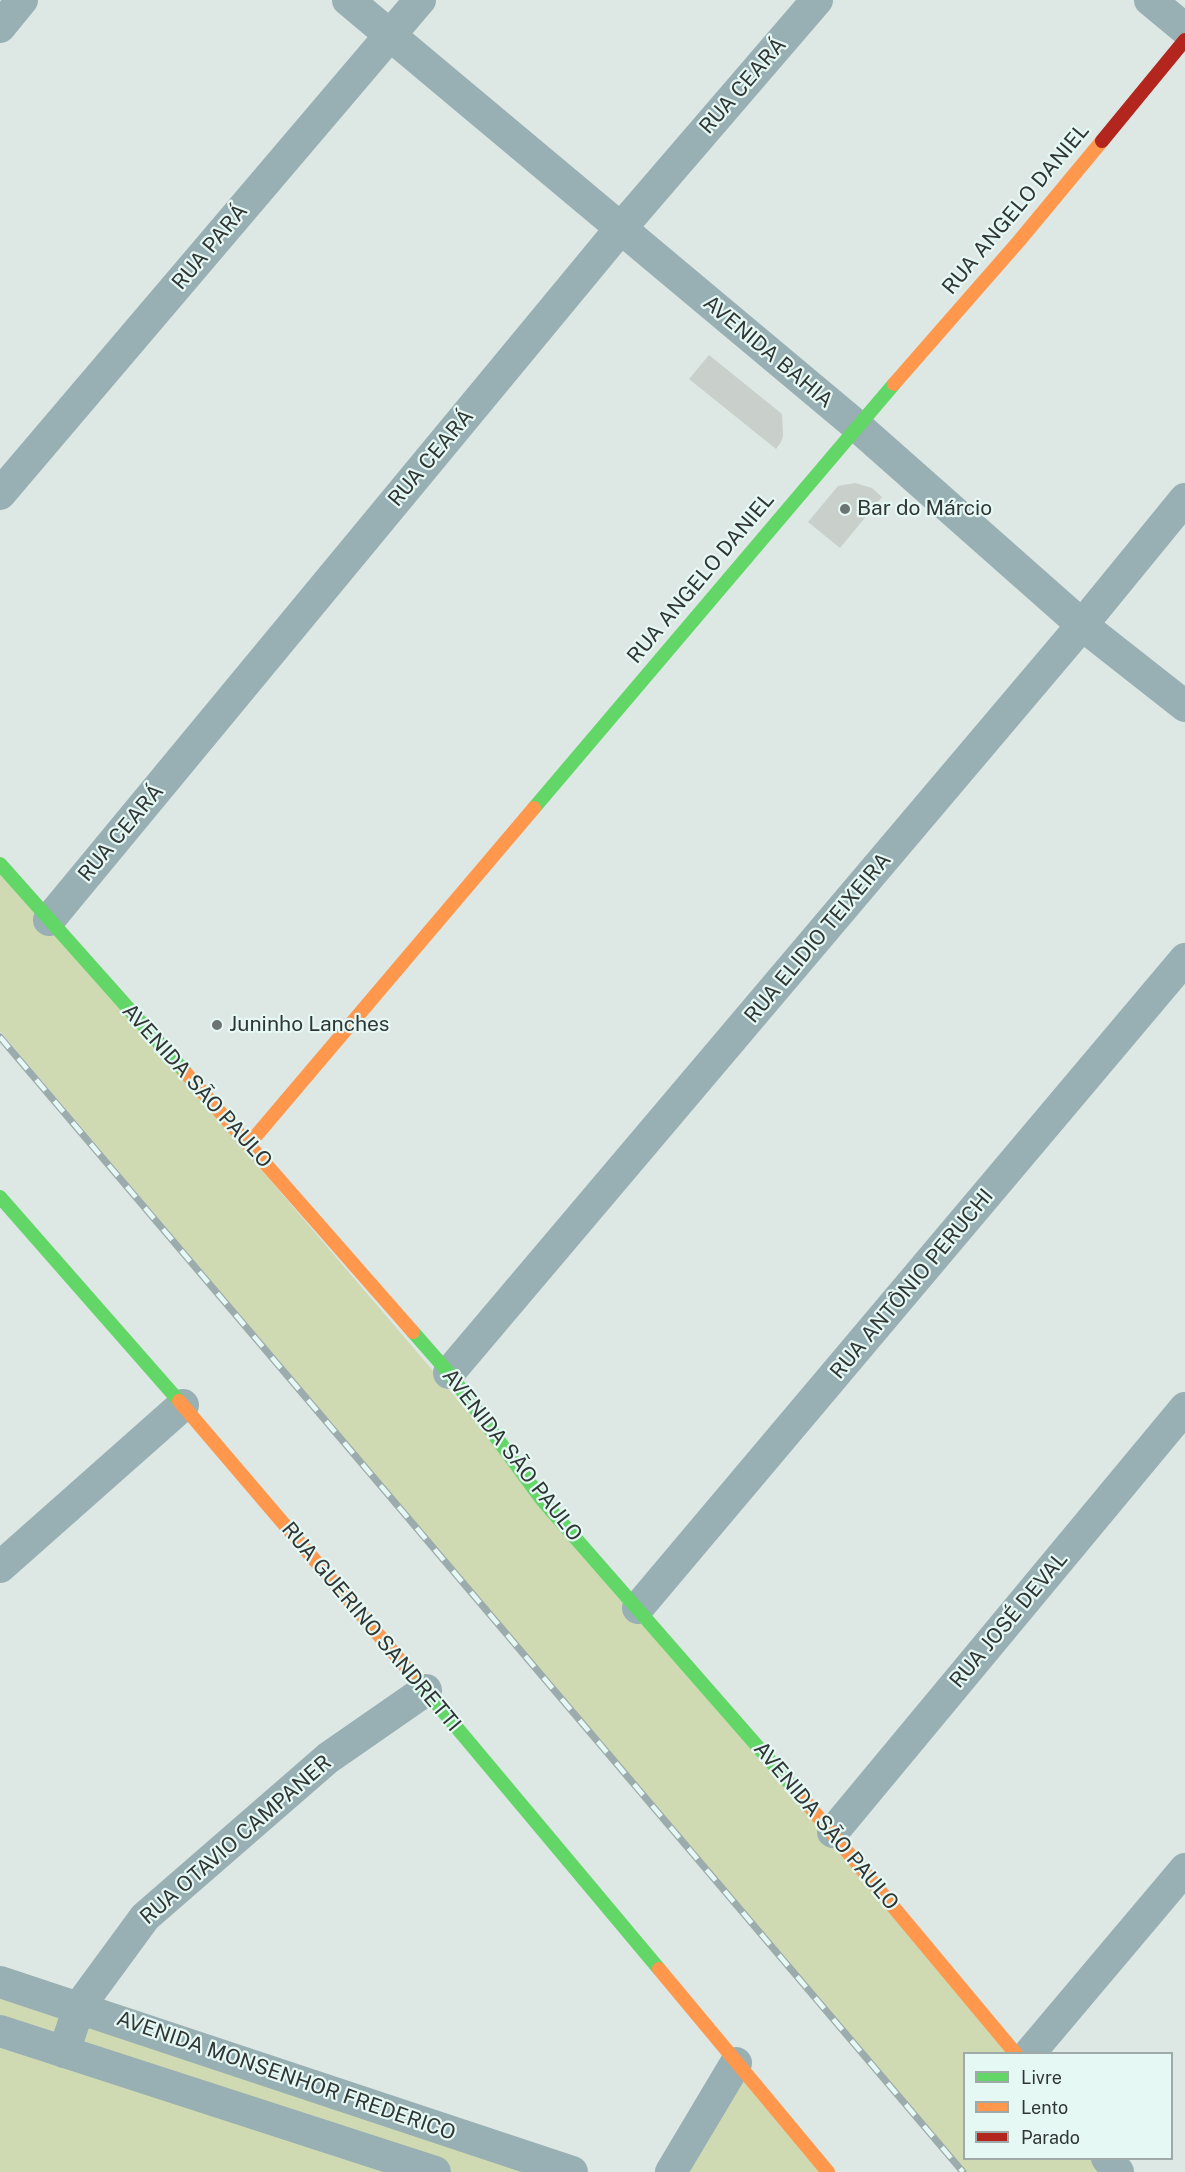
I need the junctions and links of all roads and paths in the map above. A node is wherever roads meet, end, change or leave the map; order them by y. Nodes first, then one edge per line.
1 (22, 0) edge
2 (348, 0) edge
3 (420, 0) edge
4 (817, 0) edge
5 (1150, 0) edge
6 (0, 27) edge
7 (1185, 29) edge
8 (391, 36) junction
9 (1185, 40) edge
10 (621, 228) junction
11 (857, 426) junction
12 (0, 494) edge
13 (1185, 499) edge
14 (1082, 625) junction
15 (1185, 706) edge
16 (0, 864) edge
17 (49, 920) junction
18 (1185, 959) edge
19 (249, 1144) junction
20 (0, 1197) edge
21 (449, 1373) junction
22 (183, 1406) junction
23 (1185, 1408) edge
24 (0, 1567) edge
25 (638, 1608) junction
26 (426, 1690) junction
27 (833, 1832) junction
28 (1185, 1869) edge
29 (0, 1982) edge
30 (79, 2007) junction
31 (0, 2031) edge
32 (64, 2052) junction
33 (1014, 2052) edge
34 (1031, 2052) edge
35 (736, 2062) junction
36 (1109, 2160) edge
37 (435, 2172) edge
38 (572, 2172) edge
39 (671, 2172) edge
40 (828, 2172) edge
41 (1118, 2172) edge

1 - 6 street
2 - 8 street, AVENIDA BAHIA
3 - 8 street, RUA PARÁ
4 - 10 street, RUA CEARÁ
5 - 7 street
8 - 10 street, AVENIDA BAHIA
8 - 12 street, RUA PARÁ
9 - 11 street, RUA ANGELO DANIEL
10 - 11 street, AVENIDA BAHIA
10 - 17 street, RUA CEARÁ
11 - 14 street, AVENIDA BAHIA
11 - 19 street, RUA ANGELO DANIEL
13 - 14 street, RUA ELIDIO TEIXEIRA
14 - 15 street, AVENIDA BAHIA
14 - 21 street, RUA ELIDIO TEIXEIRA
16 - 17 street, AVENIDA SÃO PAULO
17 - 19 street, AVENIDA SÃO PAULO
18 - 25 street, RUA ANTÔNIO PERUCHI
19 - 21 street, AVENIDA SÃO PAULO
20 - 22 street, RUA GUERINO SANDRETTI
21 - 25 street, AVENIDA SÃO PAULO
22 - 24 street
22 - 26 street, RUA GUERINO SANDRETTI
23 - 27 street, RUA JOSÉ DEVAL
25 - 27 street, AVENIDA SÃO PAULO
26 - 30 street, RUA OTAVIO CAMPANER
26 - 35 street, RUA GUERINO SANDRETTI
27 - 33 street, AVENIDA SÃO PAULO
28 - 34 street
29 - 30 street, AVENIDA MONSENHOR FREDERICO
30 - 32 street, RUA OTAVIO CAMPANER
30 - 38 street, AVENIDA MONSENHOR FREDERICO
31 - 32 street, AVENIDA MONSENHOR FREDERICO
32 - 37 street, AVENIDA MONSENHOR FREDERICO
35 - 39 street
35 - 40 street, RUA GUERINO SANDRETTI
36 - 41 street

